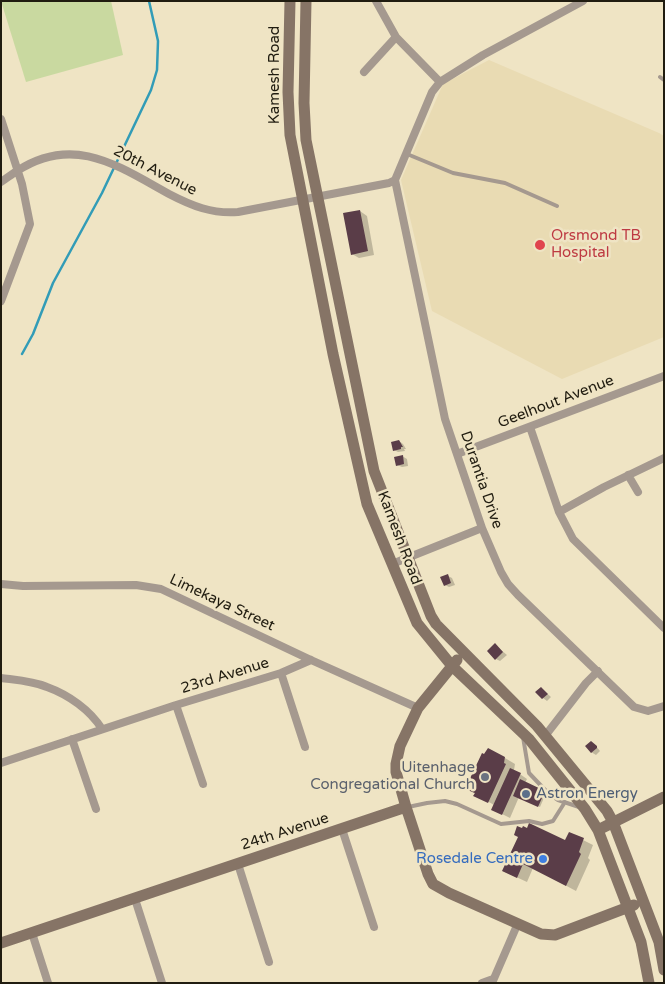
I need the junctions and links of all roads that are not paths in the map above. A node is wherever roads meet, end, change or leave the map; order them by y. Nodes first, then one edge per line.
1 (290, 1) edge
2 (306, 1) edge
3 (376, 1) edge
4 (583, 1) edge
5 (396, 37) junction
6 (364, 72) dead end
7 (440, 82) junction
8 (1, 119) edge
9 (406, 154) junction
10 (17, 170) junction
11 (395, 180) junction
12 (1, 182) edge
13 (318, 197) junction
14 (302, 200) junction
15 (557, 206) dead end
16 (1, 301) edge
17 (664, 376) edge
18 (530, 427) junction
19 (457, 454) junction
20 (664, 458) edge
21 (628, 475) junction
22 (638, 492) dead end
23 (559, 512) junction
24 (482, 528) junction
25 (409, 558) junction
26 (392, 564) junction
27 (1, 584) edge
28 (664, 628) edge
29 (464, 654) junction
30 (311, 660) junction
31 (452, 666) junction
32 (598, 671) junction
33 (281, 673) junction
34 (1, 678) edge
35 (176, 705) junction
36 (664, 706) edge
37 (418, 708) junction
38 (102, 729) junction
39 (522, 732) junction
40 (545, 736) junction
41 (72, 739) junction
42 (305, 747) dead end
43 (1, 763) edge
44 (203, 784) dead end
45 (664, 797) edge
46 (565, 802) junction
47 (406, 807) junction
48 (96, 809) dead end
49 (585, 809) junction
50 (613, 822) junction
51 (342, 829) junction
52 (598, 830) junction
53 (238, 864) junction
54 (135, 899) junction
55 (643, 902) junction
56 (628, 907) junction
57 (518, 923) junction
58 (374, 926) dead end
59 (32, 933) junction
60 (1, 943) edge
61 (270, 962) dead end
62 (664, 970) edge
63 (492, 981) edge
64 (48, 983) edge
65 (162, 983) edge
66 (482, 983) edge
67 (649, 983) edge

1 - 14 main road, Kamesh Road
2 - 13 main road, Kamesh Road
3 - 5 street
4 - 7 street
5 - 6 street
5 - 7 street
7 - 9 street
8 - 10 street
9 - 11 street
9 - 15 lane
10 - 12 street, 20th Avenue
10 - 14 street, 20th Avenue
10 - 16 street
11 - 13 street, 20th Avenue
11 - 19 street, Durantia Drive
13 - 14 street, 20th Avenue
13 - 25 main road, Kamesh Road
14 - 26 main road, Kamesh Road
17 - 18 street, Geelhout Avenue
18 - 19 street, Geelhout Avenue
18 - 23 street
19 - 24 street, Durantia Drive
20 - 21 street
21 - 22 street
21 - 23 street
23 - 28 street
24 - 25 street
24 - 32 street, Durantia Drive
25 - 26 street
25 - 29 main road, Kamesh Road
26 - 31 main road, Kamesh Road
27 - 30 street, Limekaya Street
29 - 31 main road
29 - 40 main road, Kamesh Road
30 - 33 street, 23rd Avenue
30 - 37 street, Limekaya Street
31 - 37 main road
31 - 39 main road, Kamesh Road
32 - 36 street, Durantia Drive
32 - 40 street
33 - 35 street, 23rd Avenue
33 - 42 street, 23rd Avenue
34 - 38 street
35 - 38 street, 23rd Avenue
35 - 44 street, 23rd Avenue
37 - 47 main road
38 - 41 street, 23rd Avenue
39 - 46 lane
39 - 49 main road, Kamesh Road
40 - 50 main road, Kamesh Road
41 - 43 street, 23rd Avenue
41 - 48 street
45 - 50 main road
46 - 47 lane
46 - 49 lane
47 - 51 main road, 24th Avenue
47 - 57 main road
49 - 52 main road, Kamesh Road
50 - 52 main road
50 - 55 main road, Kamesh Road
51 - 53 main road, 24th Avenue
51 - 58 street, 24th Avenue
52 - 56 main road, Kamesh Road
53 - 54 main road, 24th Avenue
53 - 61 street, 24th Avenue
54 - 59 main road, 24th Avenue
54 - 65 street
55 - 56 main road
55 - 62 main road, Kamesh Road
56 - 57 main road
56 - 67 main road, Kamesh Road
57 - 63 street
59 - 60 main road, 24th Avenue
59 - 64 street
63 - 66 street

